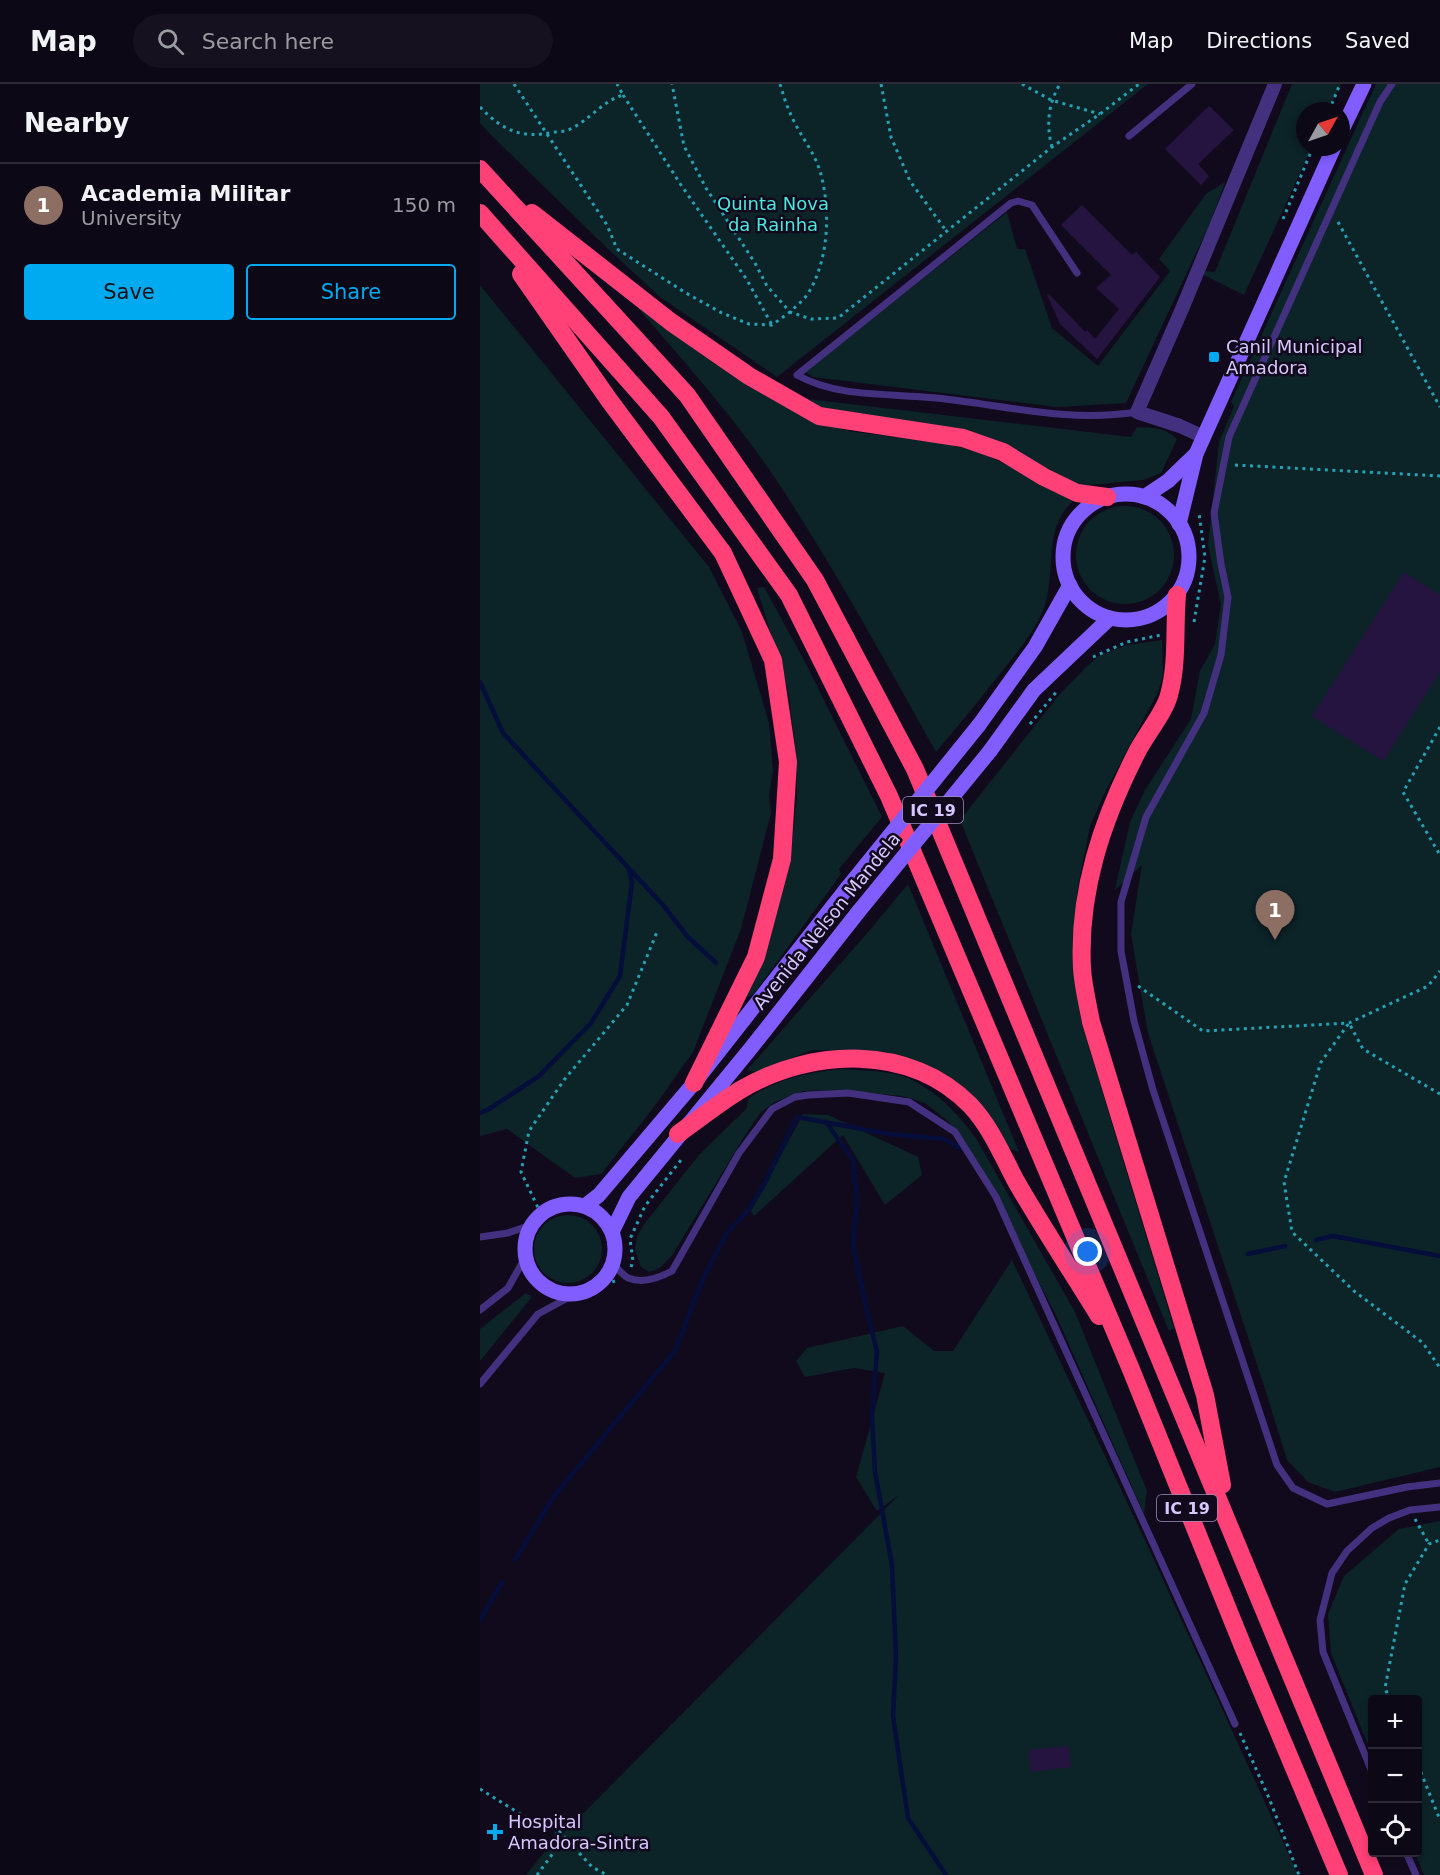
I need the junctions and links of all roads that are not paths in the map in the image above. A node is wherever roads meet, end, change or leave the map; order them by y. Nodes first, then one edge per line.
1 (1192, 84) edge
2 (1275, 84) edge
3 (1364, 84) edge
4 (1392, 84) edge
5 (1350, 113) edge
6 (1129, 136) dead end
7 (1330, 156) edge
8 (486, 175) edge
9 (480, 214) edge
10 (1077, 273) dead end
11 (1137, 412) junction
12 (1204, 437) junction
13 (1196, 453) junction
14 (1107, 497) junction
15 (1144, 497) junction
16 (1179, 524) junction
17 (1070, 585) junction
18 (1177, 595) junction
19 (1110, 618) junction
20 (694, 1083) junction
21 (678, 1134) junction
22 (585, 1206) junction
23 (536, 1220) junction
24 (612, 1232) junction
25 (480, 1237) edge
26 (525, 1256) junction
27 (613, 1264) junction
28 (575, 1294) junction
29 (480, 1310) edge
30 (1130, 1367) junction
31 (480, 1384) edge
32 (1440, 1483) edge
33 (1440, 1507) edge
34 (1230, 1524) junction
35 (1235, 1724) road end
36 (1368, 1762) edge
37 (1408, 1857) edge
38 (1339, 1875) edge
39 (1374, 1875) edge
40 (1416, 1875) edge

1 - 6 lane
2 - 11 street
3 - 5 main road
4 - 32 lane
7 - 12 main road
8 - 14 highway
8 - 34 highway, IC 19
9 - 20 highway
9 - 30 highway, IC 19
10 - 11 lane
11 - 12 street
12 - 13 main road
13 - 15 main road
13 - 16 main road
14 - 15 main road
14 - 17 main road
15 - 16 main road
16 - 18 main road
17 - 19 main road
17 - 20 main road, Avenida Nelson Mandela, bridge
18 - 19 main road
18 - 34 highway
19 - 21 main road, Avenida Nelson Mandela, bridge
20 - 22 main road, Avenida Nelson Mandela
21 - 24 main road, Avenida Nelson Mandela
21 - 30 highway
22 - 23 main road
22 - 24 main road
23 - 25 lane
23 - 26 main road
24 - 27 main road
26 - 28 main road
26 - 29 lane
27 - 28 main road
27 - 35 lane
28 - 31 lane
30 - 38 highway, IC 19
33 - 36 lane
34 - 39 highway, IC 19
37 - 40 lane

